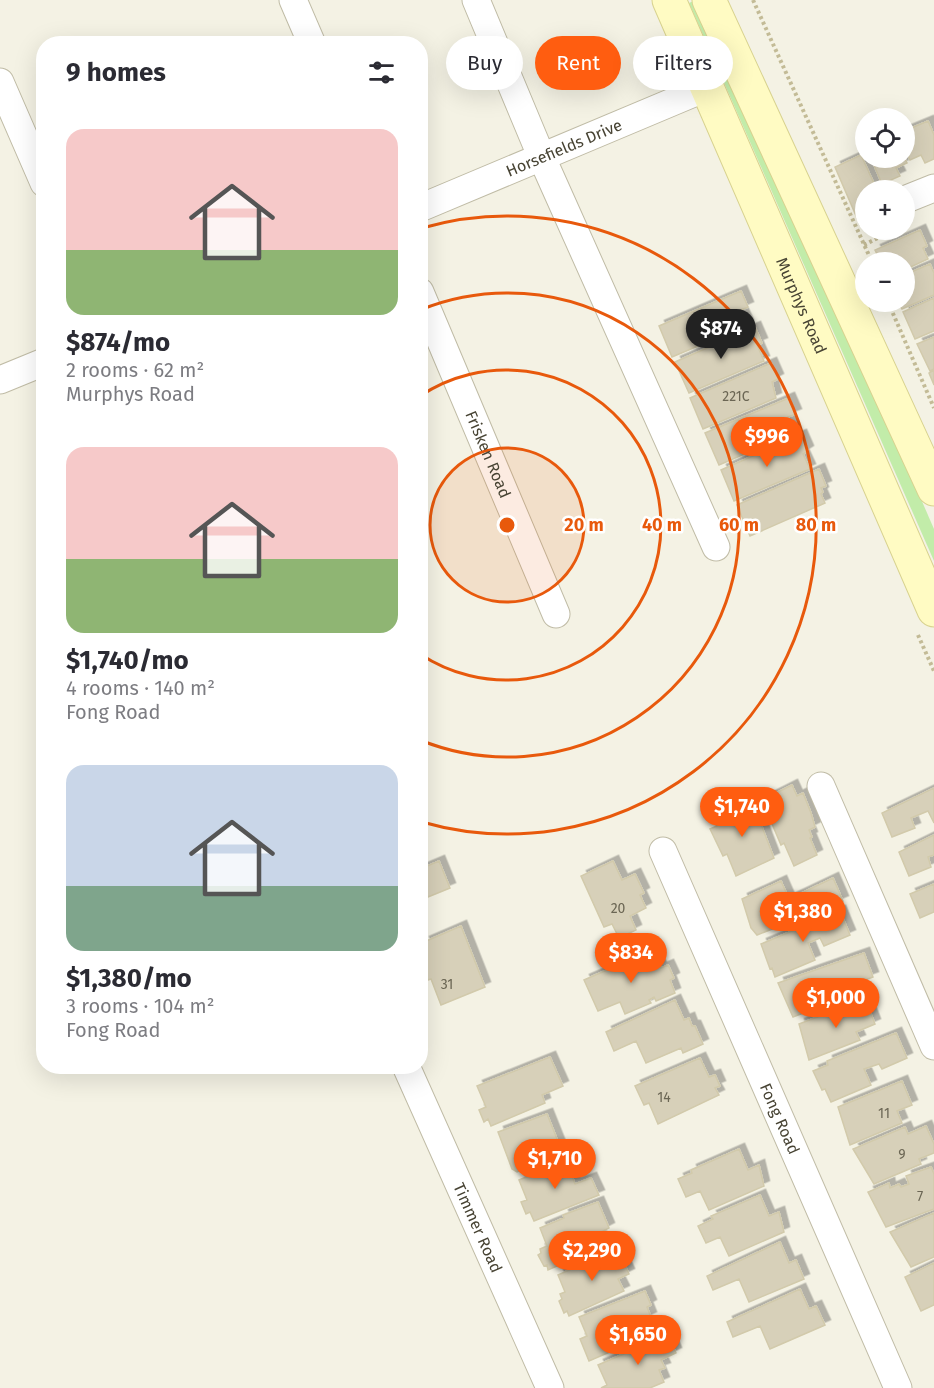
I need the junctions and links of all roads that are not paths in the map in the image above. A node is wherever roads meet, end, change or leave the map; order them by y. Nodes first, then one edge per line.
1 (293, 0) edge
2 (476, 0) edge
3 (669, 0) edge
4 (709, 0) edge
5 (309, 36) edge
6 (685, 36) edge
7 (0, 82) edge
8 (701, 90) edge
9 (709, 90) edge
10 (542, 158) junction
11 (36, 165) edge
12 (934, 188) edge
13 (915, 196) edge
14 (428, 205) edge
15 (428, 311) edge
16 (36, 365) edge
17 (0, 380) edge
18 (934, 489) edge
19 (716, 547) dead end
20 (556, 614) dead end
21 (926, 622) edge
22 (821, 786) dead end
23 (663, 851) dead end
24 (934, 1046) edge
25 (410, 1074) edge
26 (550, 1388) edge
27 (898, 1388) edge

1 - 5 street
2 - 10 street
3 - 6 main road, Murphys Road
4 - 18 main road
7 - 11 street
8 - 10 street, Horsefields Drive
9 - 21 main road, Murphys Road
10 - 14 street, Horsefields Drive
10 - 19 street
12 - 13 street
15 - 20 street, Frisken Road
16 - 17 street
22 - 24 street
23 - 27 street, Fong Road
25 - 26 street, Timmer Road

